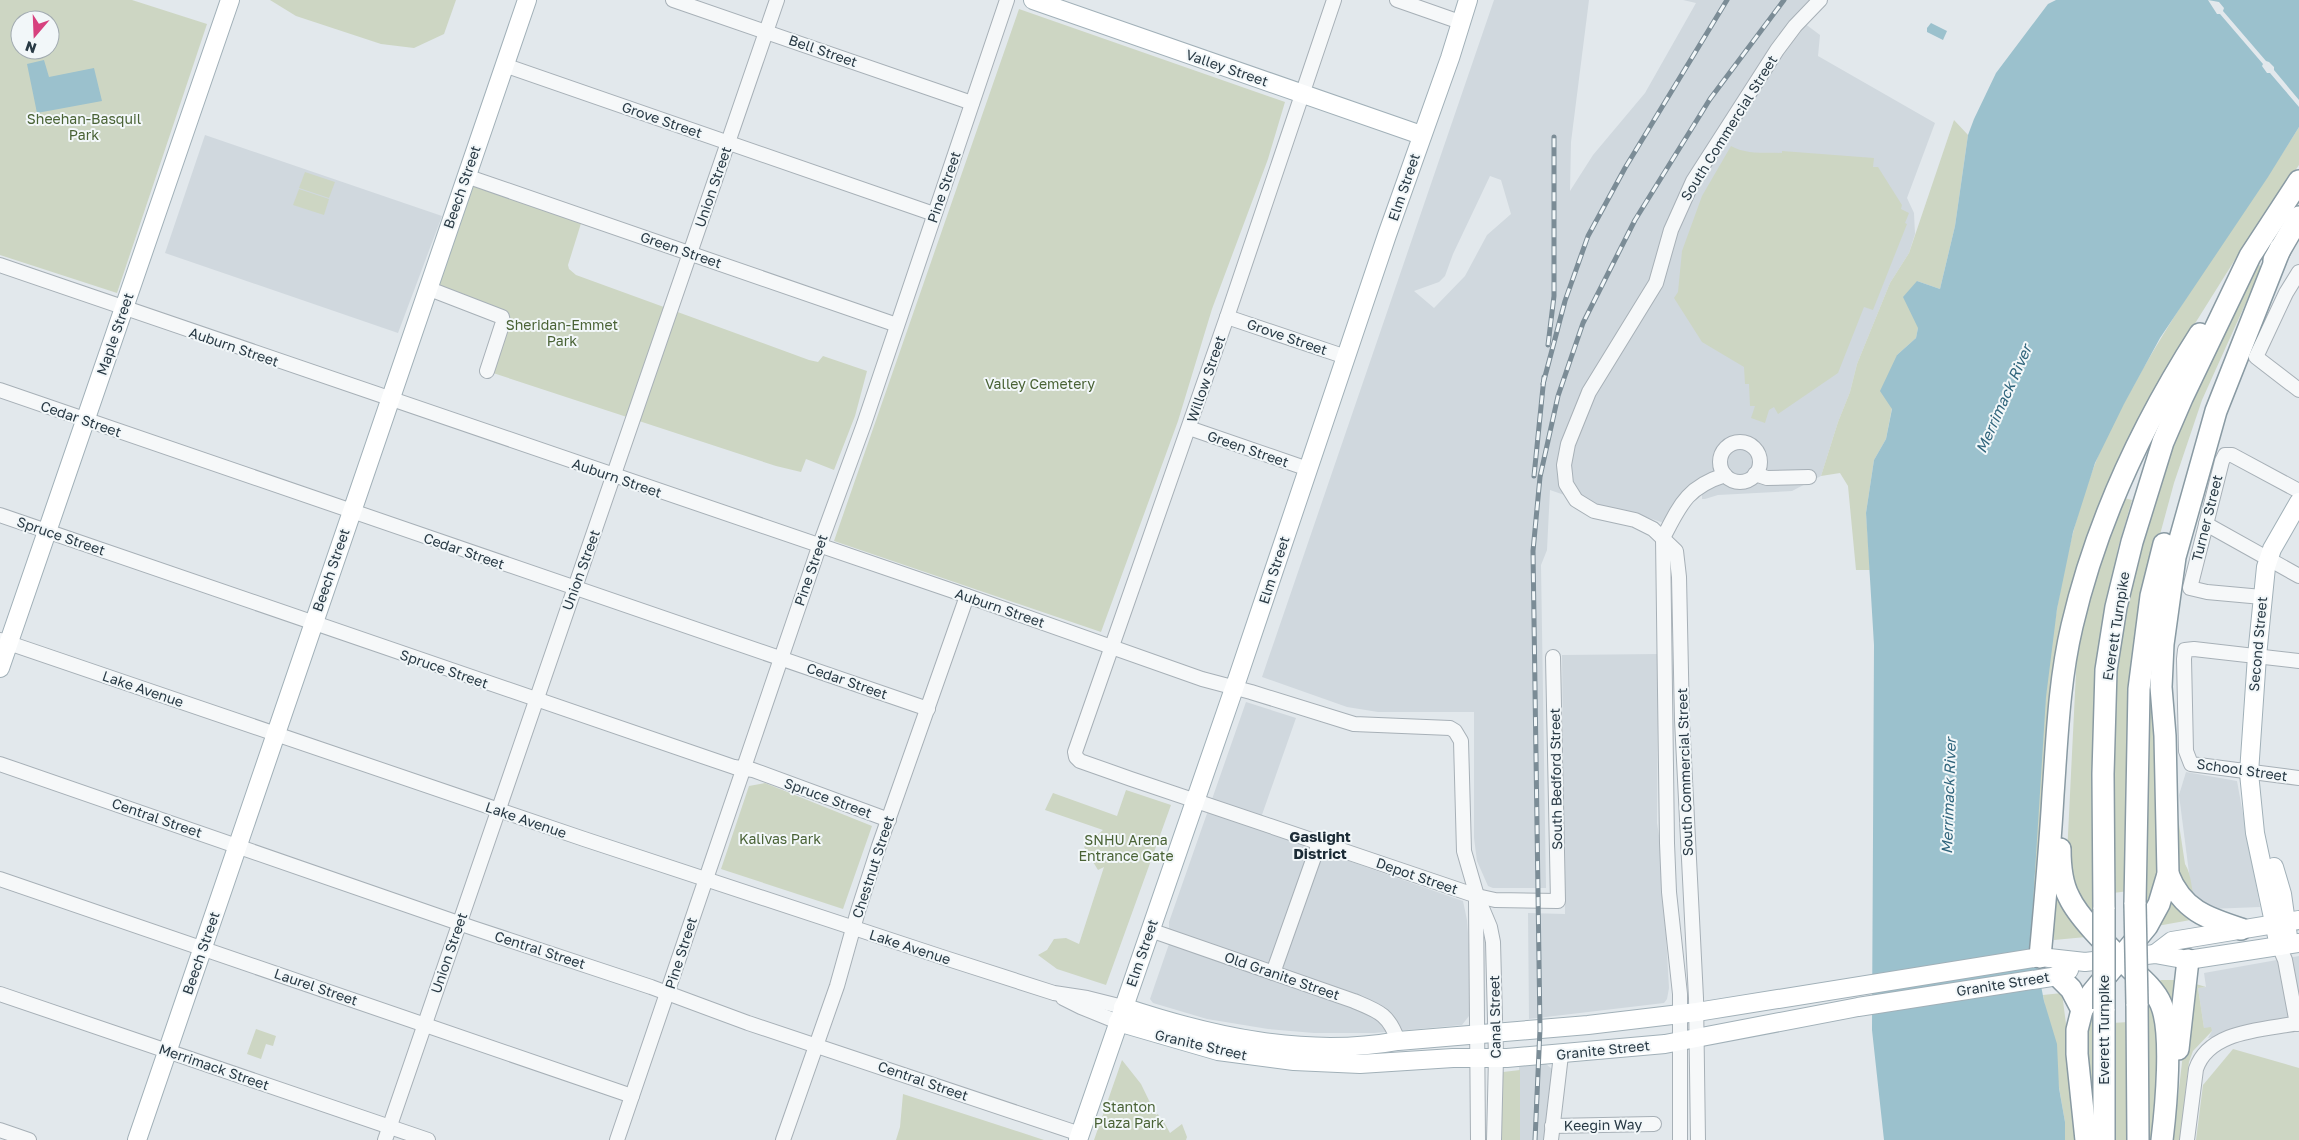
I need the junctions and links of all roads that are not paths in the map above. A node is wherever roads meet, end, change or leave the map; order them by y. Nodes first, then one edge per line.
1 (230, 0) edge
2 (526, 0) edge
3 (673, 0) edge
4 (778, 0) edge
5 (1007, 0) edge
6 (1033, 0) edge
7 (1334, 0) edge
8 (1397, 0) edge
9 (1468, 0) edge
10 (1820, 0) edge
11 (1460, 22) junction
12 (766, 32) junction
13 (504, 65) junction
14 (1302, 94) junction
15 (972, 103) junction
16 (1422, 135) junction
17 (728, 143) junction
18 (466, 176) junction
19 (2299, 181) edge
20 (934, 214) junction
21 (2299, 217) edge
22 (2280, 249) junction
23 (690, 253) junction
24 (2250, 256) junction
25 (0, 266) edge
26 (2299, 272) edge
27 (427, 288) junction
28 (123, 309) junction
29 (1227, 317) junction
30 (897, 324) junction
31 (1346, 357) junction
32 (487, 371) dead end
33 (0, 390) edge
34 (2299, 390) edge
35 (390, 400) junction
36 (85, 420) junction
37 (1189, 428) junction
38 (1308, 469) junction
39 (1725, 474) junction
40 (1755, 474) junction
41 (614, 477) junction
42 (1809, 477) dead end
43 (2299, 492) edge
44 (2299, 502) edge
45 (351, 512) junction
46 (0, 515) edge
47 (2206, 524) junction
48 (48, 531) junction
49 (1663, 538) junction
50 (819, 547) junction
51 (2268, 559) junction
52 (2299, 576) edge
53 (574, 589) junction
54 (967, 596) junction
55 (2262, 597) junction
56 (313, 624) junction
57 (4, 641) edge
58 (1112, 647) junction
59 (2257, 656) junction
60 (1553, 657) dead end
61 (781, 658) junction
62 (2299, 661) edge
63 (0, 668) edge
64 (1235, 687) junction
65 (536, 700) junction
66 (928, 709) junction
67 (1455, 731) joint
68 (275, 734) junction
69 (0, 764) edge
70 (743, 768) junction
71 (2249, 773) junction
72 (2299, 778) edge
73 (1195, 800) junction
74 (2053, 800) junction
75 (498, 810) junction
76 (889, 820) junction
77 (1319, 842) junction
78 (238, 846) junction
79 (2168, 874) junction
80 (0, 879) edge
81 (706, 880) junction
82 (1477, 896) junction
83 (1558, 901) joint
84 (2287, 922) edge
85 (459, 923) junction
86 (853, 928) junction
87 (2241, 929) junction
88 (1150, 930) junction
89 (203, 948) junction
90 (2288, 948) edge
91 (2155, 954) junction
92 (2040, 957) junction
93 (2120, 958) junction
94 (2188, 960) junction
95 (2085, 962) junction
96 (1273, 973) junction
97 (2051, 977) junction
98 (0, 994) edge
99 (668, 994) junction
100 (2082, 1010) junction
101 (1688, 1013) junction
102 (1120, 1014) junction
103 (424, 1024) junction
104 (2298, 1024) edge
105 (1487, 1034) junction
106 (1698, 1038) junction
107 (1398, 1041) junction
108 (1680, 1041) junction
109 (816, 1045) junction
110 (167, 1051) junction
111 (1561, 1055) junction
112 (1479, 1058) junction
113 (1496, 1058) junction
114 (632, 1096) junction
115 (2166, 1108) junction
116 (1654, 1124) dead end
117 (1552, 1126) junction
118 (0, 1130) edge
119 (387, 1134) edge
120 (1079, 1137) edge
121 (29, 1140) edge
122 (137, 1140) edge
123 (428, 1140) edge
124 (617, 1140) edge
125 (783, 1140) edge
126 (1478, 1140) edge
127 (1494, 1140) edge
128 (1551, 1140) edge
129 (1680, 1140) edge
130 (1698, 1140) edge
131 (2086, 1140) edge
132 (2104, 1140) edge
133 (2138, 1140) edge
134 (2162, 1140) edge
135 (2187, 1140) edge

1 - 28 main road, Maple Street
2 - 13 main road, Beech Street
3 - 12 street, Bell Street
4 - 12 street, Union Street
5 - 15 street, Pine Street
6 - 14 main road, Valley Street
7 - 14 street, Willow Street
8 - 11 street
9 - 11 main road, Elm Street
10 - 49 street, South Commercial Street
11 - 16 main road, Elm Street
12 - 15 street, Bell Street
12 - 17 street, Union Street
13 - 17 street, Grove Street
13 - 18 main road, Beech Street
14 - 16 main road, Valley Street
14 - 29 street, Willow Street
15 - 20 street, Pine Street
16 - 31 main road, Elm Street
17 - 20 street, Grove Street
17 - 23 street, Union Street
18 - 23 street, Green Street
18 - 27 main road, Beech Street
19 - 24 highway, Everett Turnpike
20 - 30 street, Pine Street
21 - 22 highway
22 - 79 highway
22 - 133 highway, bridge
23 - 30 street, Green Street
23 - 41 street, Union Street
24 - 74 highway
24 - 132 highway, Everett Turnpike, bridge
25 - 28 street, Auburn Street
26 - 34 street
27 - 32 street
27 - 35 main road, Beech Street
28 - 35 street, Auburn Street
28 - 36 main road, Maple Street
29 - 31 street, Grove Street
29 - 37 street, Willow Street
30 - 50 street, Pine Street
31 - 38 main road, Elm Street
33 - 36 street, Cedar Street
35 - 41 street, Auburn Street
35 - 45 main road, Beech Street
36 - 45 street, Cedar Street
36 - 48 main road, Maple Street
37 - 38 street, Green Street
37 - 58 street, Willow Street
38 - 64 main road, Elm Street
39 - 40 street
39 - 40 street
39 - 49 street
40 - 42 street
41 - 50 street, Auburn Street
41 - 53 street, Union Street
43 - 47 street, Turner Street
44 - 51 main road, Second Street
45 - 53 street, Cedar Street
45 - 56 main road, Beech Street
46 - 48 street, Spruce Street
47 - 51 street
47 - 55 street, Turner Street
48 - 56 street, Spruce Street
48 - 57 main road, Maple Street
49 - 101 street, South Commercial Street
49 - 101 street, South Commercial Street
50 - 54 street, Auburn Street
50 - 61 street, Pine Street
51 - 52 street
51 - 55 main road, Second Street
53 - 61 street, Cedar Street
53 - 65 street, Union Street
54 - 58 street, Auburn Street
54 - 66 street, Chestnut Street
55 - 59 main road, Second Street
56 - 65 street, Spruce Street
56 - 68 main road, Beech Street
57 - 63 main road, Maple Street
57 - 68 street, Lake Avenue
58 - 64 street, Auburn Street
58 - 73 street, Willow Street
59 - 62 street
59 - 71 main road, Second Street
59 - 71 street, School Street
60 - 83 street, South Bedford Street
61 - 66 street, Cedar Street
61 - 70 street, Pine Street
64 - 67 street, Auburn Street
64 - 73 main road, Elm Street
65 - 70 street, Spruce Street
65 - 75 street, Union Street
66 - 76 street, Chestnut Street
67 - 82 street, Canal Street
68 - 75 street, Lake Avenue
68 - 78 main road, Beech Street
69 - 78 street, Central Street
70 - 76 street, Spruce Street
70 - 81 street, Pine Street
71 - 72 street, School Street
71 - 84 main road, Second Street
73 - 77 street, Depot Street
73 - 88 main road, Elm Street
74 - 92 highway
74 - 93 highway
75 - 81 street, Lake Avenue
75 - 85 street, Union Street
76 - 86 street, Chestnut Street
77 - 82 street, Depot Street
77 - 96 street
78 - 85 street, Central Street
78 - 89 main road, Beech Street
79 - 87 highway
79 - 93 highway
80 - 89 street, Laurel Street
81 - 86 street, Lake Avenue
81 - 99 street, Pine Street
82 - 83 street, Depot Street
82 - 105 street, Canal Street
84 - 87 main road, Granite Street
84 - 90 main road, Second Street
85 - 99 street, Central Street
85 - 103 street, Union Street
86 - 102 street, Lake Avenue
86 - 109 street, Chestnut Street
87 - 91 main road, Granite Street
88 - 96 street, Old Granite Street
88 - 102 main road, Elm Street
89 - 103 street, Laurel Street
89 - 110 main road, Beech Street
90 - 94 main road, Granite Street
90 - 104 street, Second Street
91 - 93 main road, Granite Street
91 - 94 main road, Granite Street
92 - 95 main road, Granite Street
92 - 101 main road, Granite Street
93 - 95 main road, Granite Street
93 - 100 highway
93 - 115 highway
94 - 115 highway
95 - 97 main road, Granite Street
96 - 107 street, Old Granite Street
97 - 100 highway
97 - 106 main road, Granite Street
98 - 110 street, Merrimack Street
99 - 109 street, Central Street
99 - 114 street, Pine Street
100 - 131 highway
101 - 105 main road, Granite Street
101 - 106 street
101 - 108 street
102 - 107 main road, Granite Street
102 - 112 main road, Granite Street
102 - 120 main road, Elm Street
103 - 114 street, Laurel Street
103 - 119 street, Union Street
104 - 135 street
105 - 107 main road, Granite Street
105 - 112 street, Canal Street
105 - 113 street, Canal Street
106 - 108 main road, Granite Street
106 - 130 street
108 - 111 main road, Granite Street
108 - 129 street
109 - 120 street, Central Street
109 - 125 street, Chestnut Street
110 - 119 street, Merrimack Street
110 - 122 main road, Beech Street
111 - 113 main road, Granite Street
111 - 117 street
112 - 113 main road, Granite Street
112 - 126 street, Canal Street
113 - 127 street, Canal Street
114 - 124 street, Pine Street
115 - 134 highway
116 - 117 street, Keegin Way
117 - 128 street
118 - 121 street
119 - 123 street, Merrimack Street

